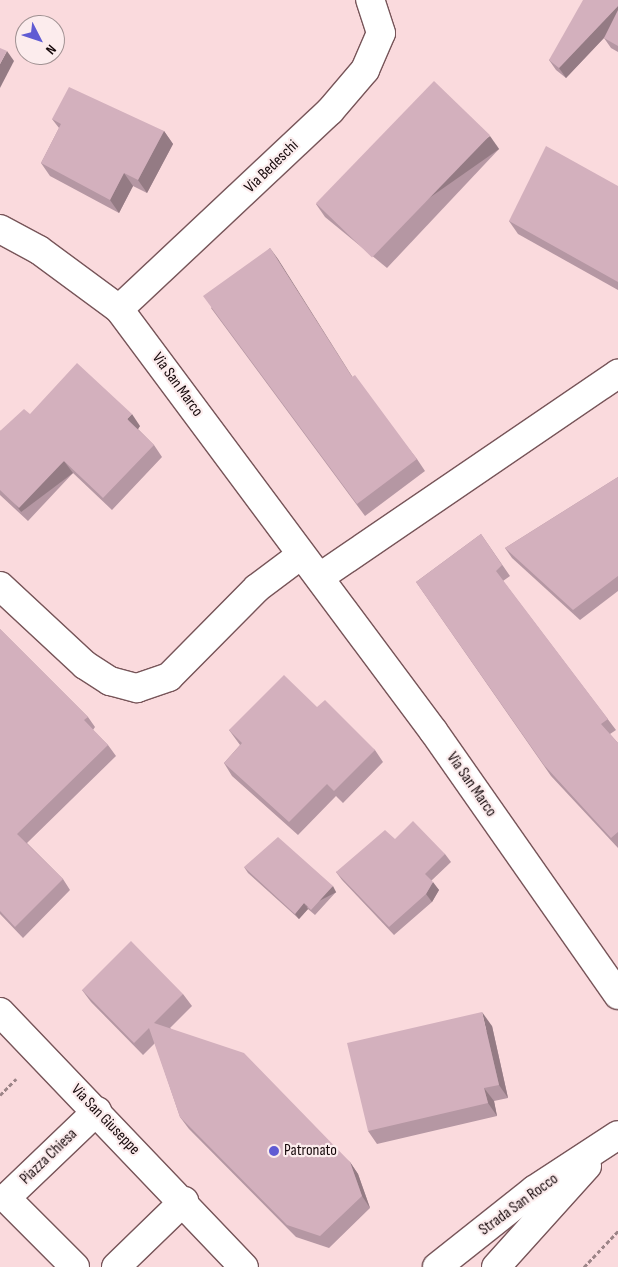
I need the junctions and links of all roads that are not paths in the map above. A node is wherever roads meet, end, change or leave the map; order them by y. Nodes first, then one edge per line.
1 (370, 0) edge
2 (0, 229) edge
3 (119, 309) junction
4 (618, 374) edge
5 (301, 555) junction
6 (320, 577) junction
7 (0, 586) edge
8 (618, 995) edge
9 (0, 1012) edge
10 (97, 1111) junction
11 (611, 1141) edge
12 (184, 1201) junction
13 (210, 1228) junction
14 (75, 1267) edge
15 (116, 1267) edge
16 (226, 1267) edge
17 (244, 1267) edge
18 (437, 1267) edge
19 (496, 1267) edge

1 - 3 street, Via Bedeschi
2 - 3 street, Via San Marco
3 - 5 street, Via San Marco
4 - 6 street
5 - 6 street, Via San Marco
5 - 7 street
6 - 8 street, Via San Marco
9 - 10 street, Via San Giuseppe
10 - 12 street, Via San Giuseppe
10 - 14 street, Piazza Chiesa
11 - 18 street, Strada San Rocco
11 - 19 street, Strada San Rocco
12 - 13 street, Via San Giuseppe
12 - 15 street
13 - 16 street, Via San Giuseppe
13 - 17 street, Via San Giuseppe

